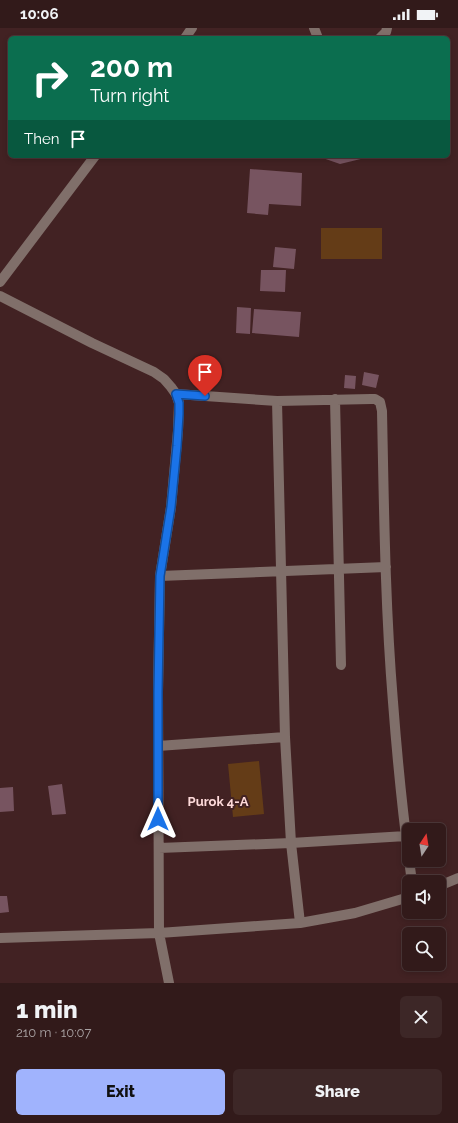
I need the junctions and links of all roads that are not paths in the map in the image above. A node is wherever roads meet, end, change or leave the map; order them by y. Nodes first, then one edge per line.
1 (93, 158) edge
2 (0, 282) edge
3 (0, 296) edge
4 (176, 394) junction
5 (335, 399) junction
6 (278, 401) junction
7 (386, 567) junction
8 (339, 569) junction
9 (282, 571) junction
10 (160, 576) junction
11 (341, 665) dead end
12 (286, 737) junction
13 (158, 746) junction
14 (405, 823) edge
15 (402, 836) edge
16 (290, 843) junction
17 (158, 848) junction
18 (458, 878) edge
19 (446, 883) edge
20 (402, 899) edge
21 (300, 922) junction
22 (159, 933) junction
23 (0, 938) edge
24 (169, 983) edge

1 - 2 street
3 - 4 street
4 - 6 street
4 - 10 street
5 - 6 street
5 - 7 street
5 - 8 street
6 - 9 street
7 - 8 street
7 - 14 street
8 - 9 street
8 - 11 street
9 - 10 street
9 - 12 street
10 - 13 street
12 - 13 street
12 - 16 street
13 - 17 street
15 - 16 street
16 - 17 street
16 - 21 street
17 - 22 street
18 - 19 street
20 - 21 street
21 - 22 street
22 - 23 street
22 - 24 street

